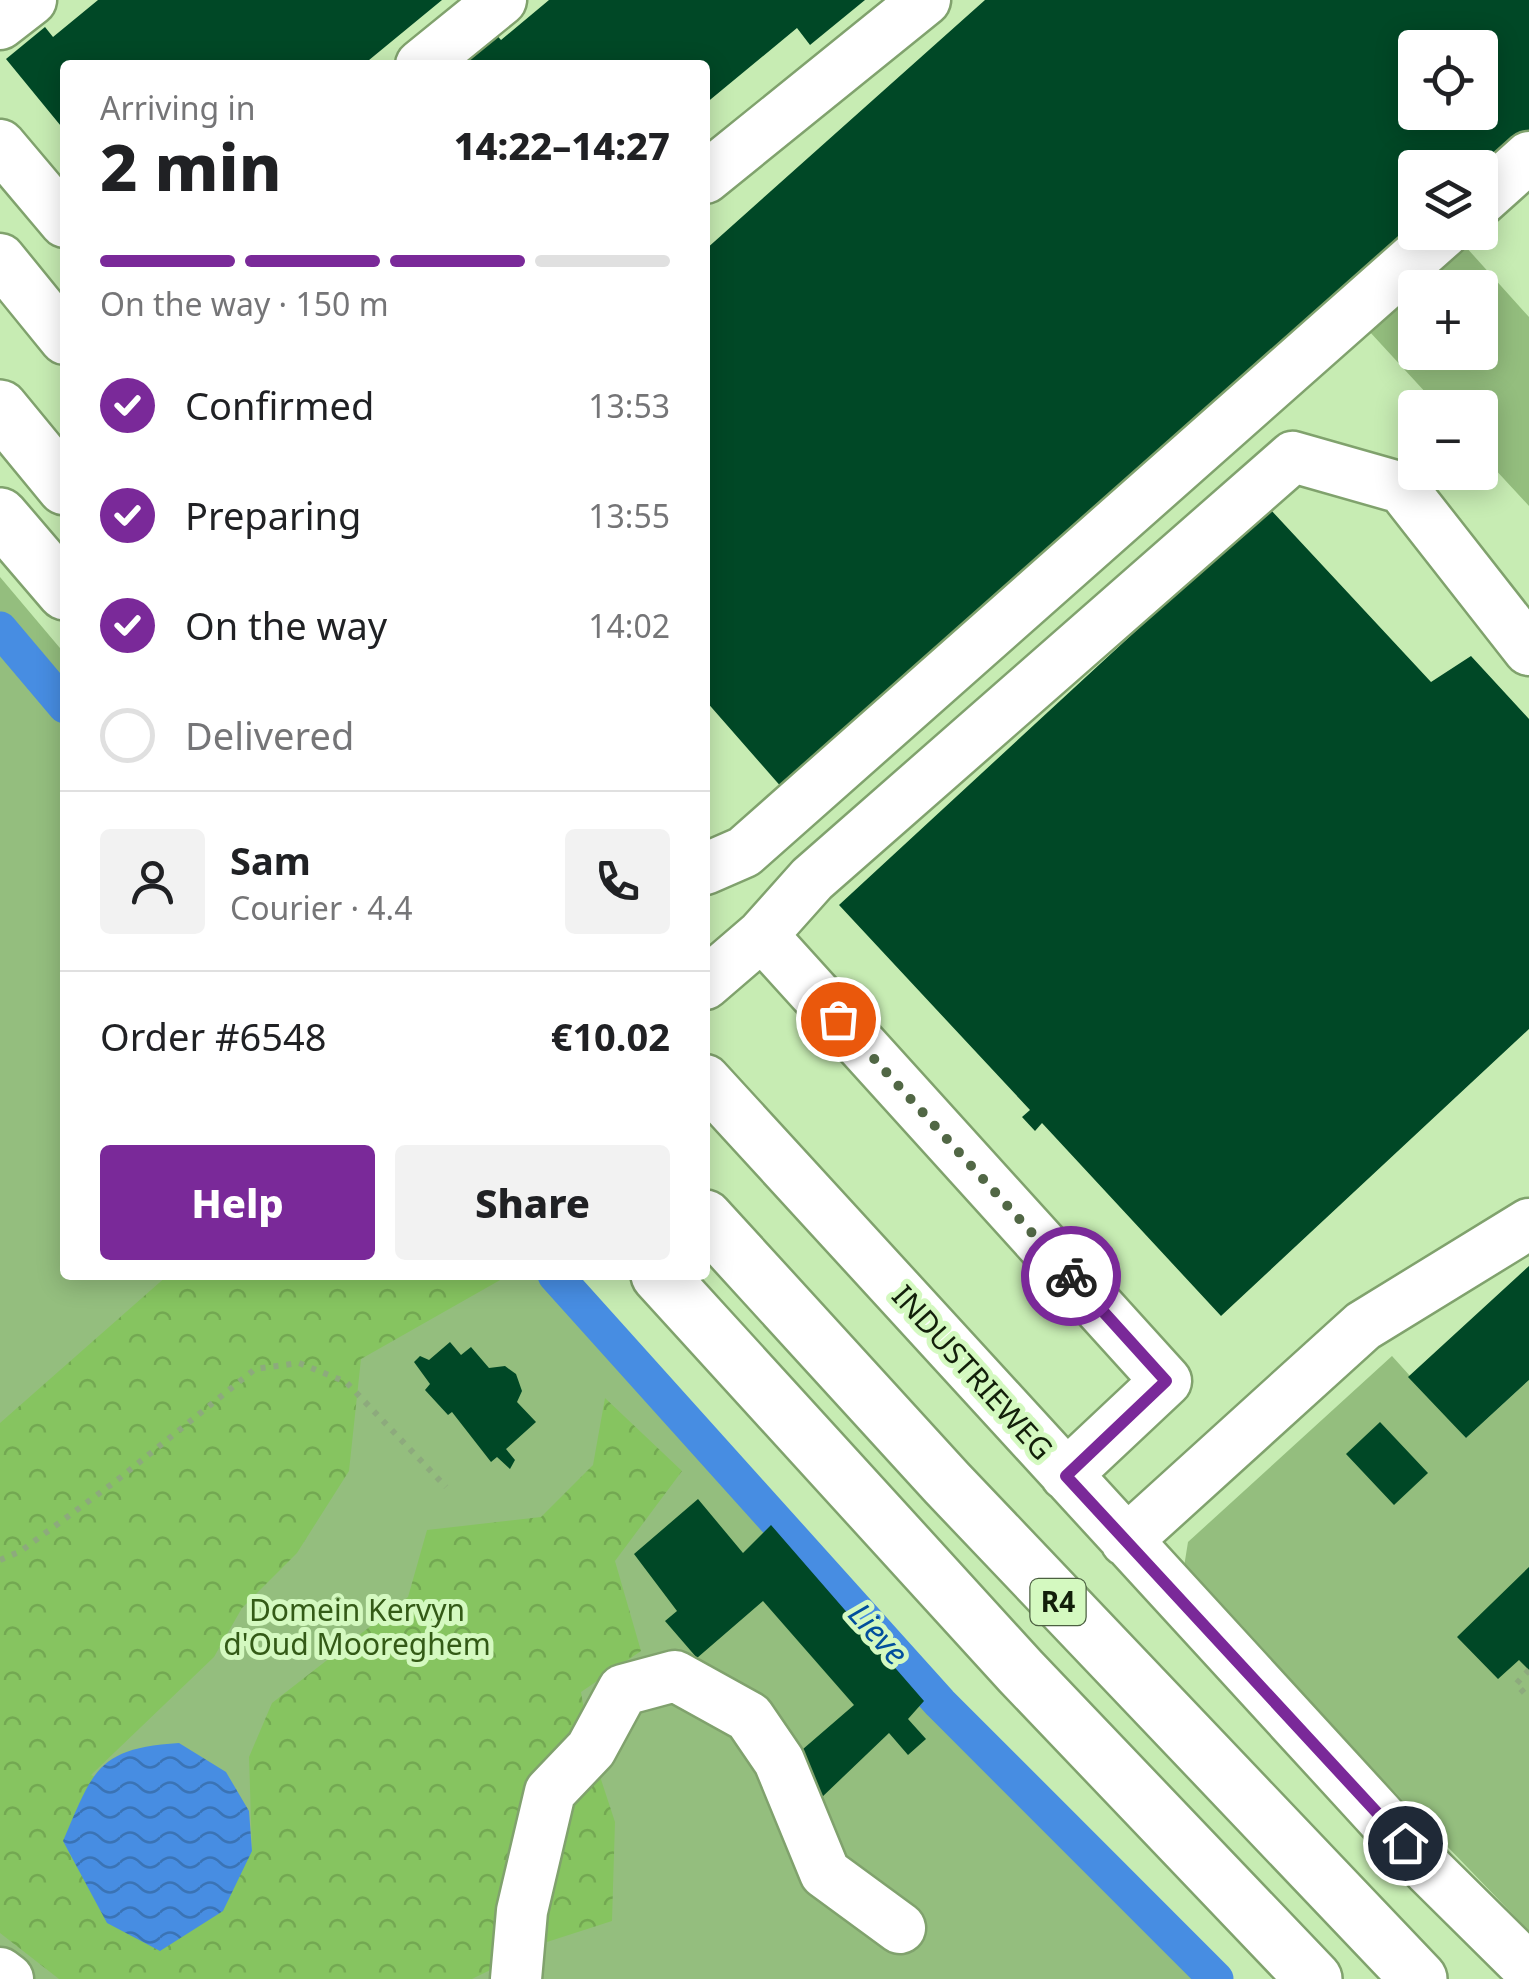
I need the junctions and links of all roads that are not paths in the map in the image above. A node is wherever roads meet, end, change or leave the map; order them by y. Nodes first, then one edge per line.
1 (31, 0) edge
2 (500, 0) edge
3 (924, 0) edge
4 (0, 24) edge
5 (427, 60) edge
6 (0, 145) edge
7 (1529, 158) edge
8 (710, 174) edge
9 (1498, 185) edge
10 (60, 216) edge
11 (60, 243) edge
12 (1424, 250) edge
13 (8, 269) edge
14 (60, 332) edge
15 (0, 408) edge
16 (60, 481) edge
17 (0, 516) edge
18 (60, 586) edge
19 (1529, 650) edge
20 (710, 867) edge
21 (762, 936) junction
22 (710, 980) edge
23 (710, 1085) edge
24 (710, 1223) edge
25 (1529, 1224) edge
26 (665, 1280) edge
27 (1066, 1476) junction
28 (1126, 1541) junction
29 (900, 1928) dead end
30 (1529, 1969) edge
31 (0, 1973) edge
32 (8, 1979) edge
33 (516, 1979) edge
34 (1314, 1979) edge
35 (1419, 1979) edge

1 - 4 street
2 - 5 street
3 - 8 street
6 - 10 street
7 - 9 street
11 - 13 street
12 - 20 street
13 - 14 street
15 - 16 highway
17 - 18 highway
19 - 21 street
21 - 22 street
21 - 27 street
23 - 27 street, INDUSTRIEWEG
24 - 35 highway, R4
25 - 28 street
26 - 34 highway, R4
27 - 28 street, INDUSTRIEWEG
28 - 30 street, INDUSTRIEWEG
29 - 33 street
31 - 32 street

